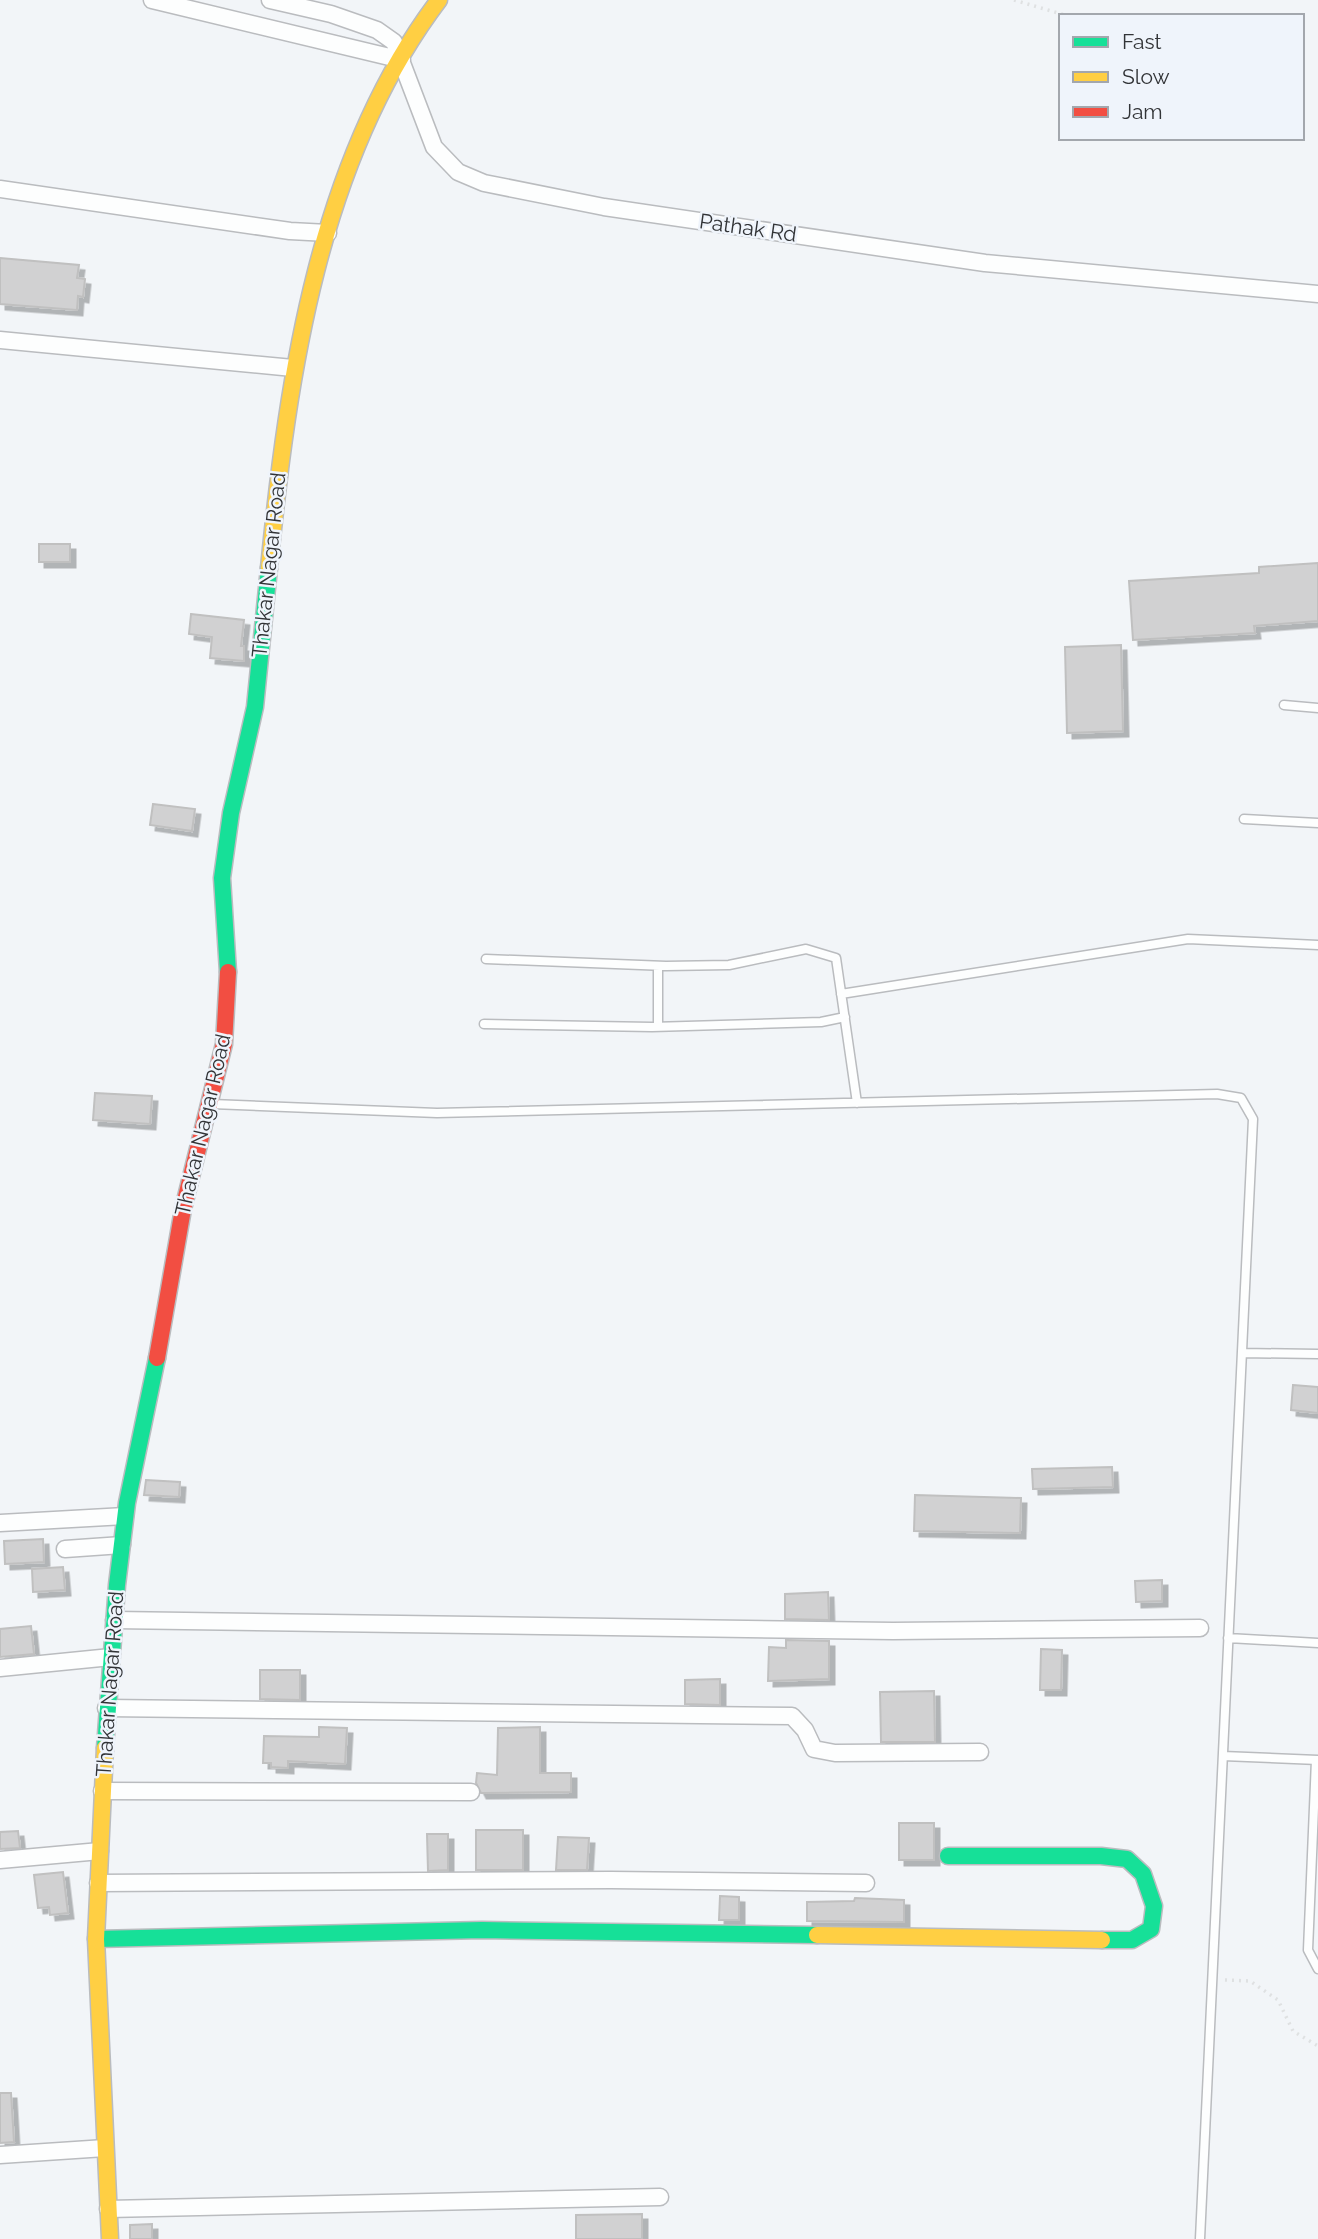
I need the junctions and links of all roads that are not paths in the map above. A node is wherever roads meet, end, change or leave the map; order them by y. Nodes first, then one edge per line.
1 (152, 0) edge
2 (270, 0) edge
3 (439, 0) edge
4 (402, 60) junction
5 (0, 189) edge
6 (328, 233) junction
7 (1318, 294) edge
8 (0, 340) edge
9 (293, 369) junction
10 (1284, 705) dead end
11 (1318, 708) edge
12 (1244, 819) dead end
13 (1318, 823) edge
14 (1318, 945) edge
15 (486, 959) dead end
16 (658, 966) junction
17 (841, 994) junction
18 (845, 1017) junction
19 (484, 1024) dead end
20 (657, 1027) junction
21 (857, 1102) junction
22 (209, 1104) junction
23 (1242, 1353) junction
24 (1318, 1354) edge
25 (125, 1516) junction
26 (0, 1523) edge
27 (122, 1545) junction
28 (65, 1549) dead end
29 (114, 1620) junction
30 (1200, 1628) dead end
31 (1228, 1638) junction
32 (1318, 1643) edge
33 (111, 1657) junction
34 (0, 1668) edge
35 (106, 1708) junction
36 (980, 1752) dead end
37 (1223, 1756) junction
38 (1317, 1760) edge
39 (102, 1791) junction
40 (471, 1792) dead end
41 (100, 1851) junction
42 (948, 1856) dead end
43 (0, 1860) edge
44 (1315, 1864) edge
45 (98, 1883) junction
46 (866, 1883) dead end
47 (96, 1939) junction
48 (1318, 1969) edge
49 (105, 2148) junction
50 (0, 2155) edge
51 (660, 2197) dead end
52 (108, 2209) junction
53 (110, 2239) edge
54 (1200, 2239) edge

1 - 4 street
2 - 4 street, Pathak Rd
3 - 4 street, Thakar Nagar Road
4 - 6 street, Thakar Nagar Road
4 - 7 street, Pathak Rd
5 - 6 street
6 - 9 street, Thakar Nagar Road
8 - 9 street
9 - 22 street, Thakar Nagar Road
10 - 11 lane
12 - 13 lane
14 - 17 lane
15 - 16 lane
16 - 17 lane
16 - 20 lane
17 - 18 lane
18 - 20 lane
18 - 21 lane
19 - 20 lane
21 - 22 lane
21 - 23 lane
22 - 25 street, Thakar Nagar Road
23 - 24 lane
23 - 31 lane
25 - 26 street
25 - 27 street, Thakar Nagar Road
27 - 28 street
27 - 29 street, Thakar Nagar Road
29 - 30 street
29 - 33 street, Thakar Nagar Road
31 - 32 lane
31 - 37 lane
33 - 34 street
33 - 35 street, Thakar Nagar Road
35 - 36 street
35 - 39 street, Thakar Nagar Road
37 - 38 lane
37 - 54 lane
38 - 44 lane
39 - 40 street
39 - 41 street, Thakar Nagar Road
41 - 43 street
41 - 45 street, Thakar Nagar Road
42 - 47 street
44 - 48 lane
45 - 46 street
45 - 47 street, Thakar Nagar Road
47 - 49 street, Thakar Nagar Road
49 - 50 street
49 - 52 street, Thakar Nagar Road
51 - 52 street
52 - 53 street, Thakar Nagar Road

